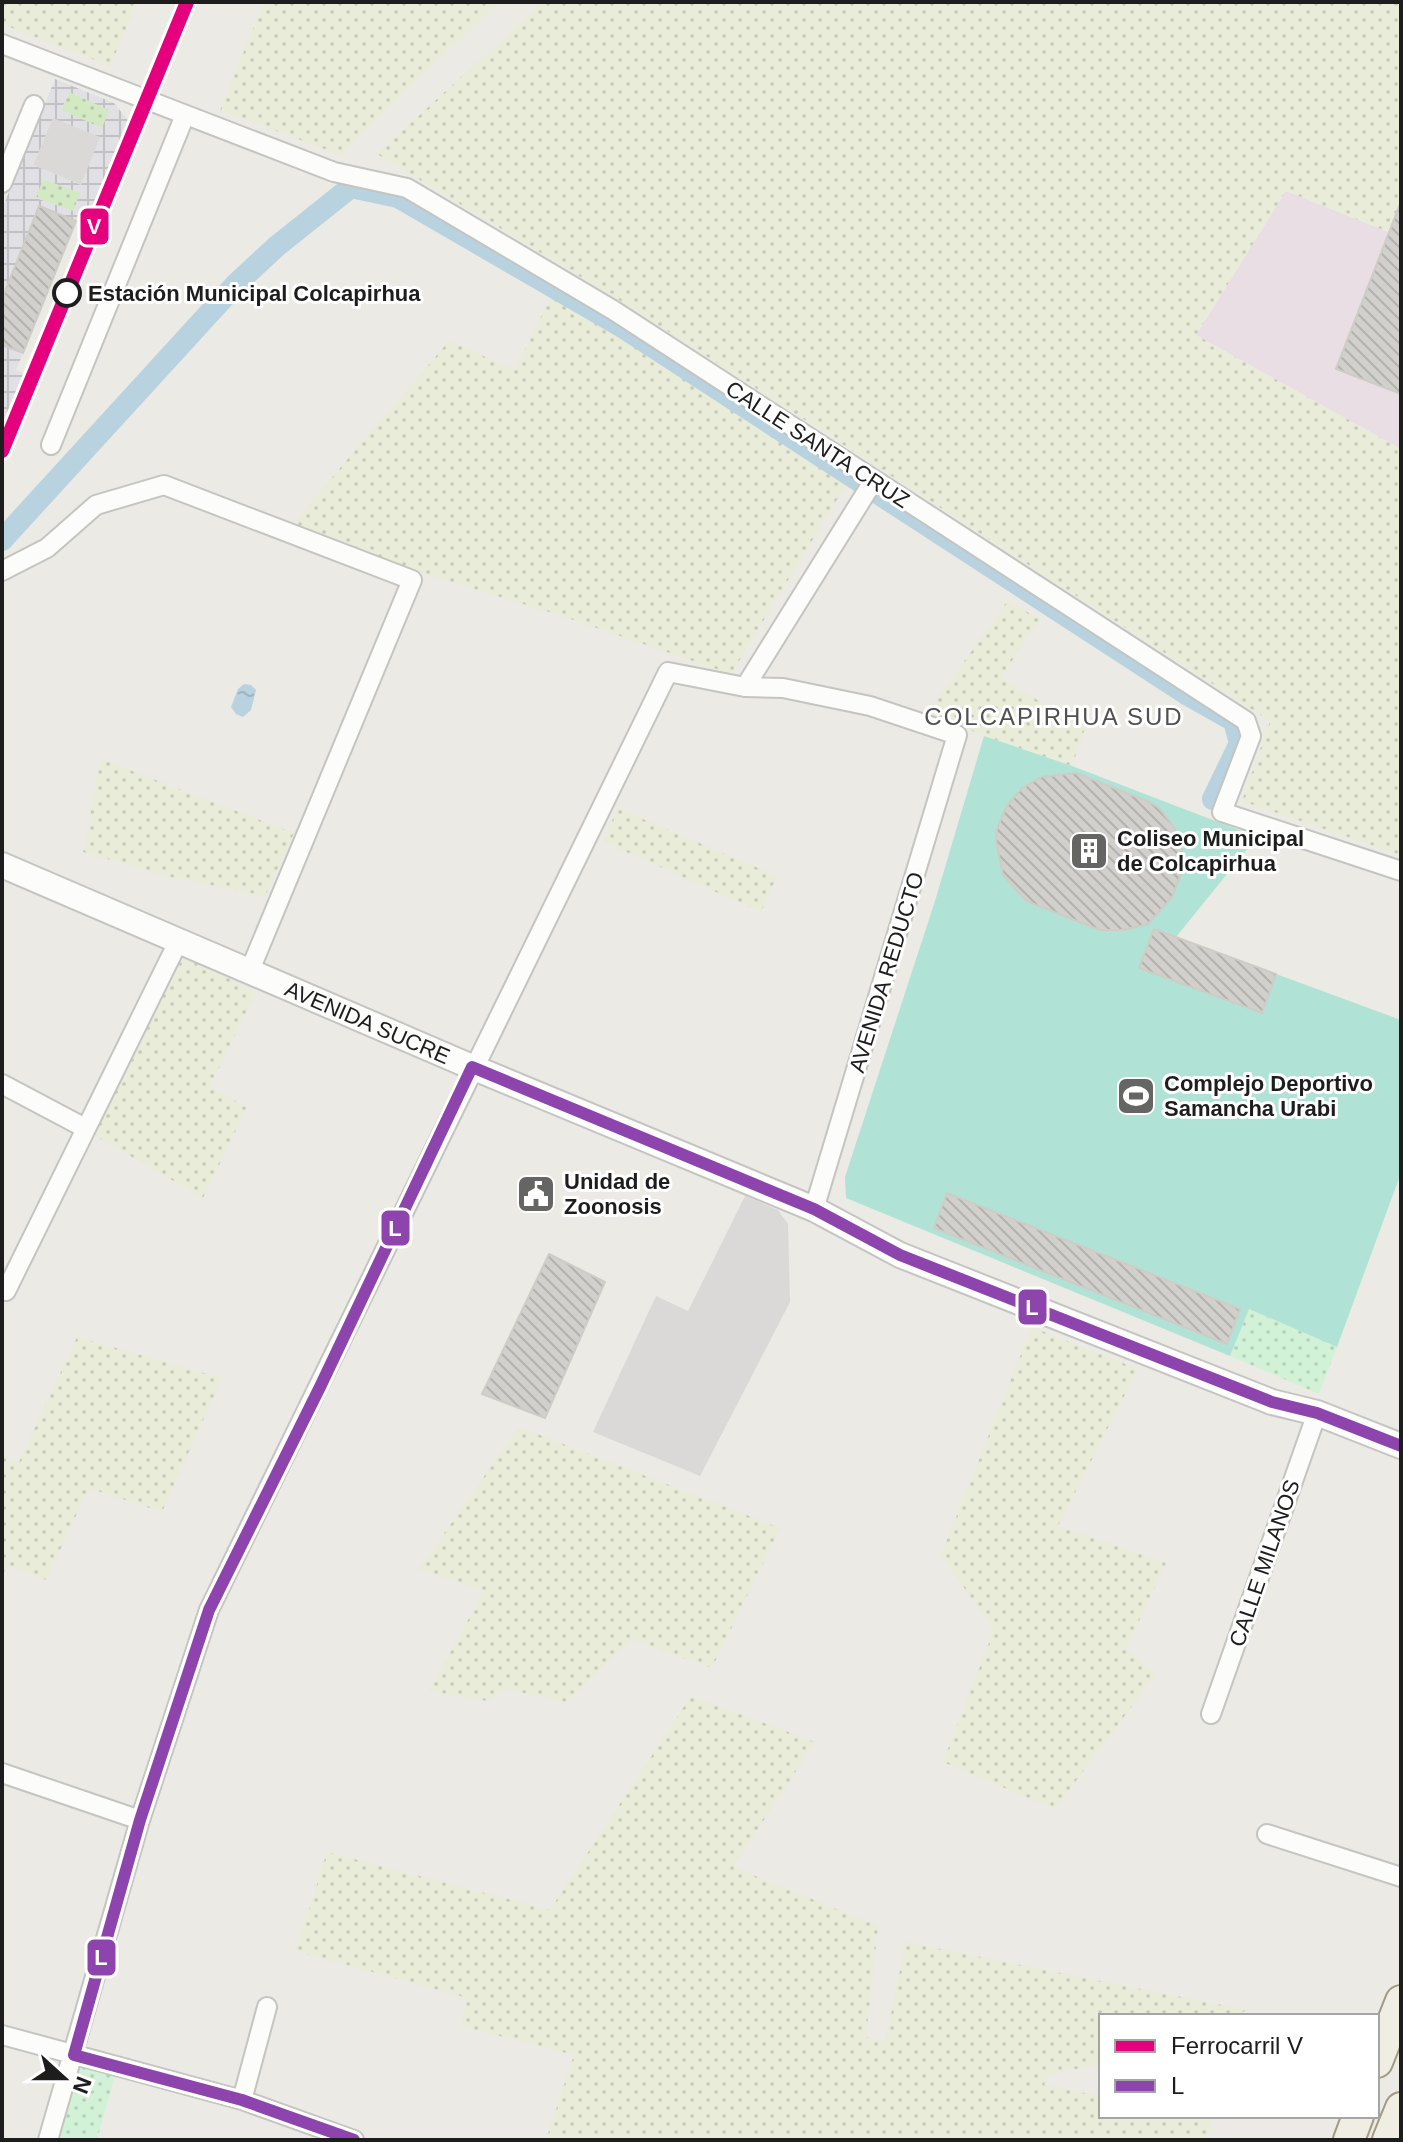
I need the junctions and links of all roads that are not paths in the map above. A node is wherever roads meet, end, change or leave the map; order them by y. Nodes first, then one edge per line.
1 (2, 44) edge
2 (34, 105) dead end
3 (185, 115) junction
4 (2, 183) edge
5 (51, 445) dead end
6 (874, 480) junction
7 (2, 571) edge
8 (745, 687) junction
9 (2, 865) edge
10 (1401, 871) edge
11 (179, 940) junction
12 (250, 970) junction
13 (472, 1067) junction
14 (2, 1084) edge
15 (85, 1128) junction
16 (814, 1209) junction
17 (6, 1291) dead end
18 (1317, 1413) junction
19 (1401, 1446) edge
20 (1211, 1714) dead end
21 (2, 1773) edge
22 (140, 1820) junction
23 (1267, 1834) dead end
24 (1401, 1877) edge
25 (1401, 2001) edge
26 (267, 2007) dead end
27 (2, 2035) edge
28 (74, 2055) junction
29 (1379, 2057) edge
30 (1379, 2063) edge
31 (1401, 2072) edge
32 (242, 2100) junction
33 (1401, 2108) edge
34 (1357, 2118) edge
35 (48, 2140) edge
36 (354, 2140) edge
37 (1349, 2140) edge
38 (1388, 2140) edge

1 - 3 street, CALLE SANTA CRUZ
2 - 4 street
3 - 5 street
3 - 6 street, CALLE SANTA CRUZ
6 - 8 street
6 - 10 street, CALLE SANTA CRUZ
7 - 12 street
8 - 13 street
8 - 16 street, AVENIDA REDUCTO
9 - 11 street, AVENIDA SUCRE
11 - 12 street, AVENIDA SUCRE
11 - 15 street
12 - 13 street, AVENIDA SUCRE
13 - 16 street, AVENIDA SUCRE
13 - 22 street
14 - 15 street
15 - 17 street
16 - 18 street, AVENIDA SUCRE
18 - 19 street, AVENIDA SUCRE
18 - 20 street, CALLE MILANOS
21 - 22 street
22 - 28 street
23 - 24 street
25 - 29 main road
26 - 32 street
27 - 28 street
28 - 32 street
28 - 35 street
30 - 31 main road
32 - 36 street
33 - 38 main road
34 - 37 main road

